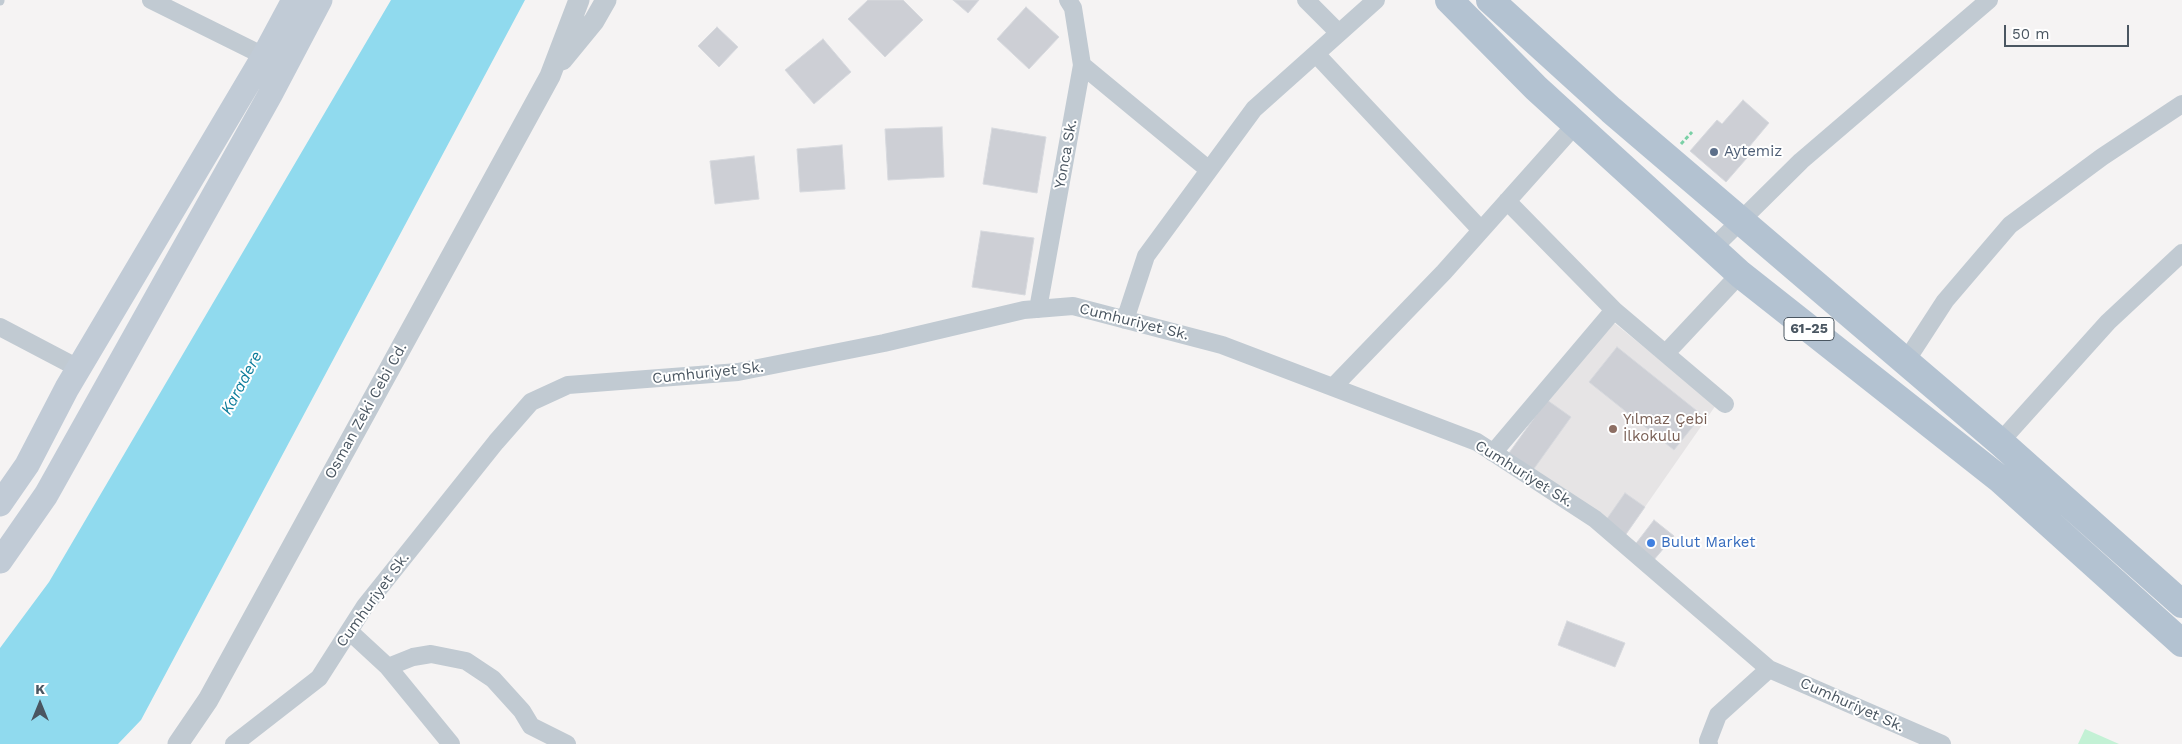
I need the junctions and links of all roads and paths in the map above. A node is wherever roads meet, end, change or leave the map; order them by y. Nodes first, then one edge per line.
1 (151, 0) edge
2 (294, 0) edge
3 (320, 0) edge
4 (579, 0) edge
5 (606, 0) edge
6 (1068, 0) edge
7 (1306, 0) edge
8 (1376, 0) edge
9 (1449, 0) edge
10 (1490, 0) edge
11 (1989, 0) edge
12 (1338, 33) junction
13 (1316, 54) junction
14 (264, 56) junction
15 (1082, 65) junction
16 (550, 76) junction
17 (2182, 104) edge
18 (1576, 124) junction
19 (1210, 170) junction
20 (1507, 201) junction
21 (1740, 222) junction
22 (1481, 230) junction
23 (1712, 249) junction
24 (2182, 253) edge
25 (1740, 274) junction
26 (1038, 308) junction
27 (1614, 310) junction
28 (1125, 320) junction
29 (0, 327) edge
30 (1666, 353) junction
31 (1906, 361) junction
32 (78, 368) junction
33 (1333, 387) junction
34 (1726, 404) dead end
35 (2000, 442) junction
36 (1493, 453) junction
37 (0, 504) edge
38 (0, 561) edge
39 (2182, 604) edge
40 (349, 631) junction
41 (2182, 643) edge
42 (388, 667) junction
43 (1769, 669) junction
44 (178, 744) edge
45 (234, 744) edge
46 (451, 744) edge
47 (568, 744) edge
48 (1709, 744) edge
49 (1942, 744) edge

1 - 14 street
2 - 14 main road
3 - 38 main road
4 - 16 street, Osman Zeki Cebi Cd.
5 - 16 street, Osman Zeki Cebi Cd.
6 - 15 street, Yonca Sk.
7 - 12 street
8 - 12 street
9 - 18 main road, 61-25
10 - 21 main road, 61-25
11 - 21 street
12 - 13 street
13 - 19 street
13 - 22 street
14 - 32 main road
15 - 19 street
15 - 26 street, Yonca Sk.
16 - 44 street, Osman Zeki Cebi Cd.
17 - 31 street
18 - 20 street
18 - 23 main road, 61-25
19 - 28 street
20 - 22 street
20 - 27 street
21 - 23 street
21 - 31 main road, 61-25
22 - 33 street
23 - 25 main road, 61-25
24 - 35 street
25 - 30 street
25 - 41 main road, 61-25
26 - 28 street, Cumhuriyet Sk.
26 - 40 street, Cumhuriyet Sk.
27 - 30 street
27 - 36 street
28 - 33 street, Cumhuriyet Sk.
29 - 32 street
30 - 34 street
31 - 35 main road, 61-25
32 - 37 main road
33 - 36 street, Cumhuriyet Sk.
35 - 39 main road, 61-25
36 - 43 street, Cumhuriyet Sk.
40 - 42 street
40 - 45 street, Cumhuriyet Sk.
42 - 46 street
42 - 47 street
43 - 48 street
43 - 49 street, Cumhuriyet Sk.

